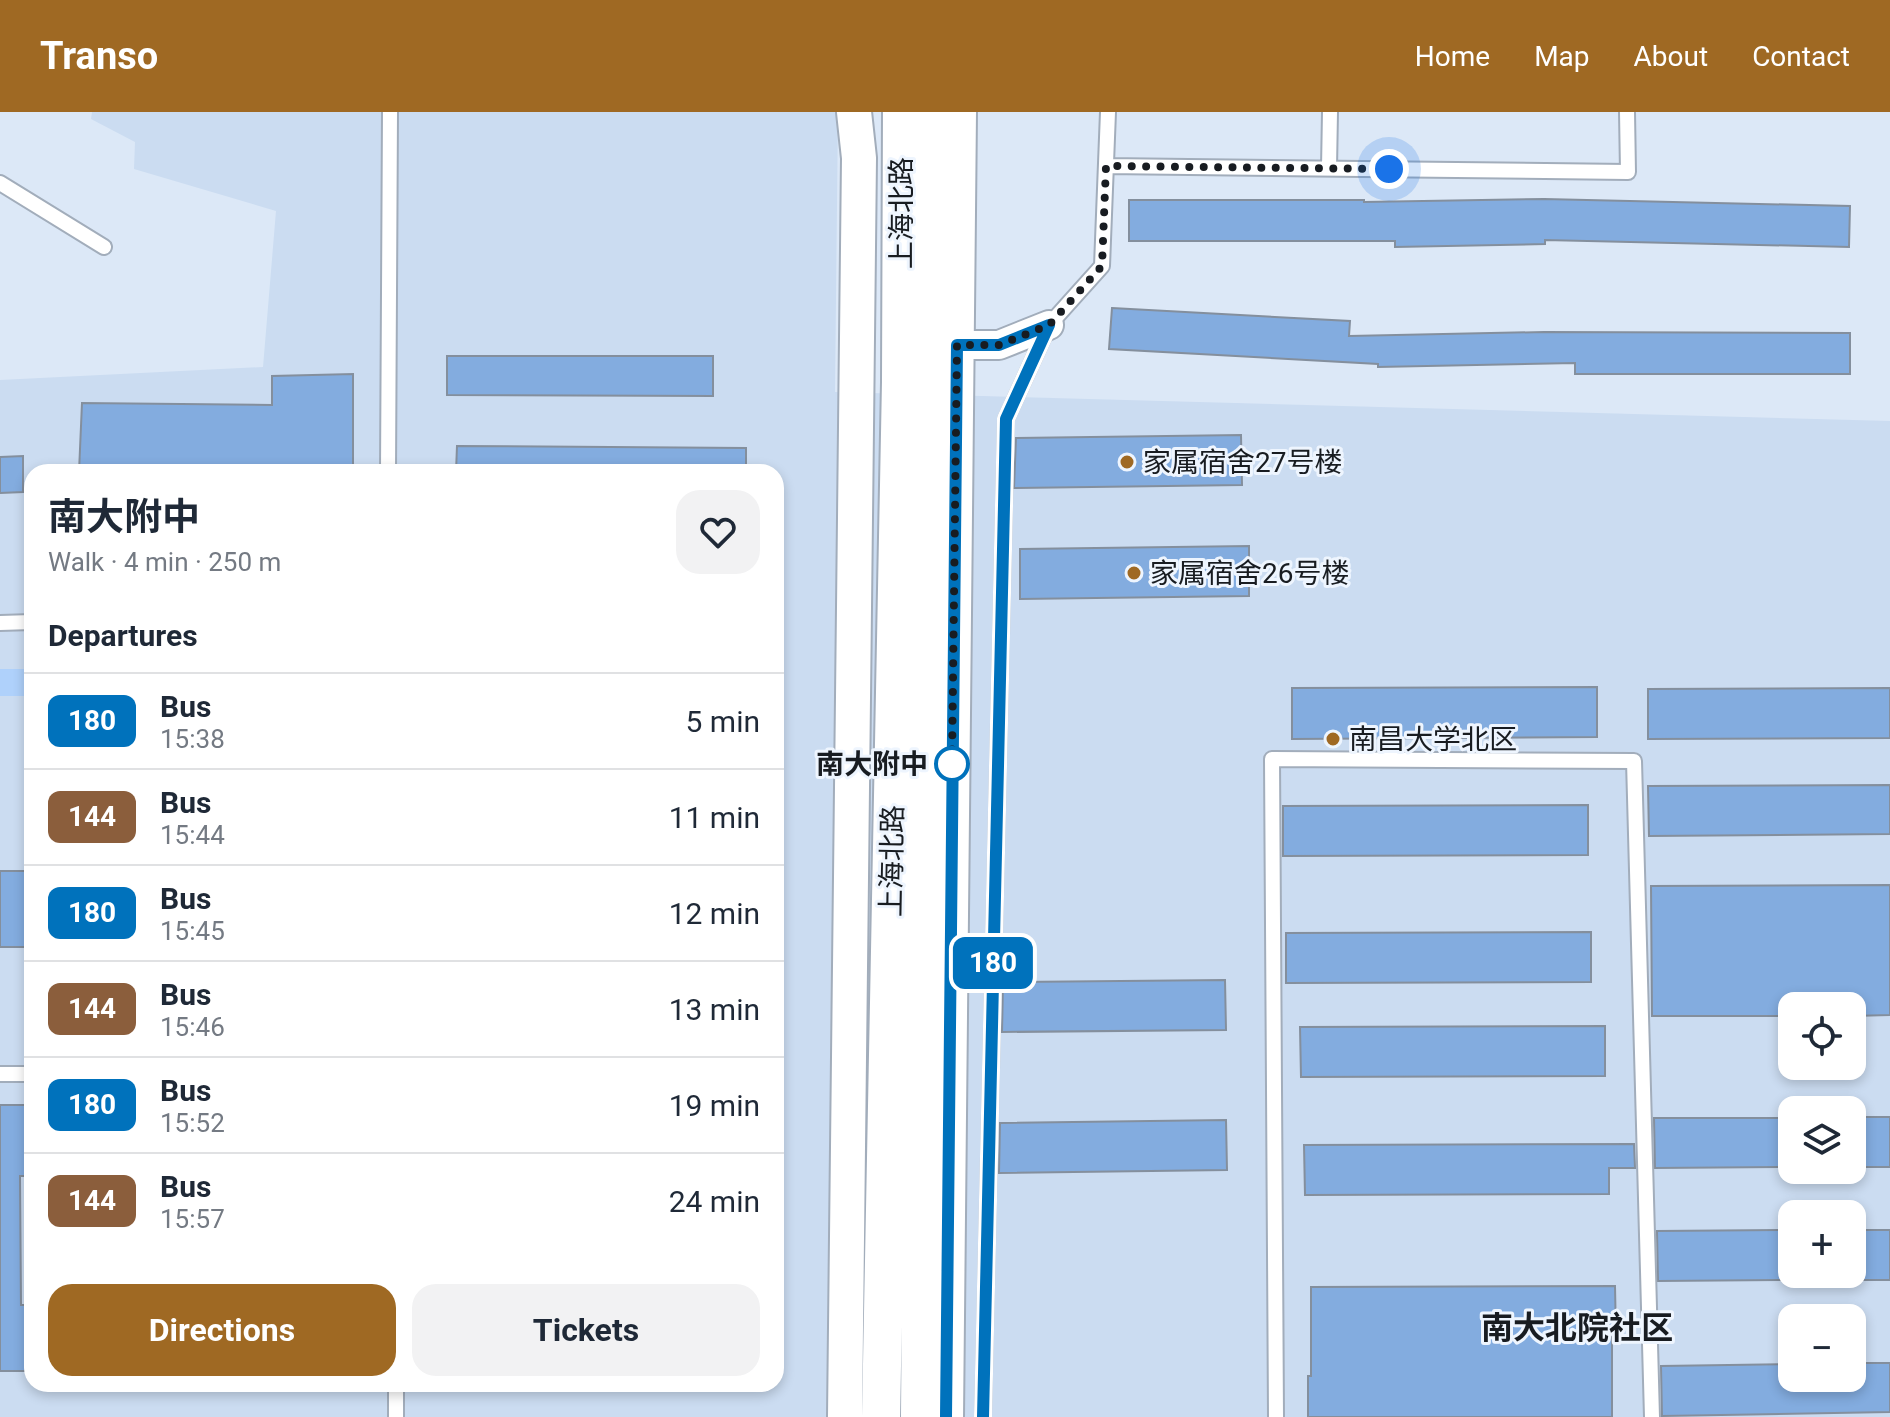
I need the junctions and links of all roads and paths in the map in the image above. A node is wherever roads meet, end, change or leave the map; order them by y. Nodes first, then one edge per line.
1 (390, 112) edge
2 (854, 112) edge
3 (902, 112) edge
4 (931, 112) edge
5 (959, 112) edge
6 (1108, 112) edge
7 (1330, 112) edge
8 (1627, 112) edge
9 (1106, 166) junction
10 (1329, 168) junction
11 (0, 183) edge
12 (104, 247) dead end
13 (1049, 325) junction
14 (942, 345) junction
15 (388, 464) edge
16 (24, 622) edge
17 (0, 623) edge
18 (0, 1074) edge
19 (24, 1074) edge
20 (396, 1392) edge
21 (396, 1417) edge
22 (845, 1417) edge
23 (881, 1417) edge
24 (920, 1417) edge
25 (946, 1417) edge
26 (983, 1417) edge
27 (1276, 1417) edge
28 (1652, 1417) edge

1 - 15 lane
2 - 22 street
3 - 23 main road, 上海北路
4 - 14 main road, 上海北路
5 - 14 street
6 - 9 lane
7 - 10 lane
8 - 10 lane
9 - 10 lane
9 - 13 lane
11 - 12 lane
13 - 14 street
13 - 26 lane
14 - 24 main road, 上海北路
14 - 25 street
16 - 17 lane
18 - 19 lane
20 - 21 lane
27 - 28 lane

